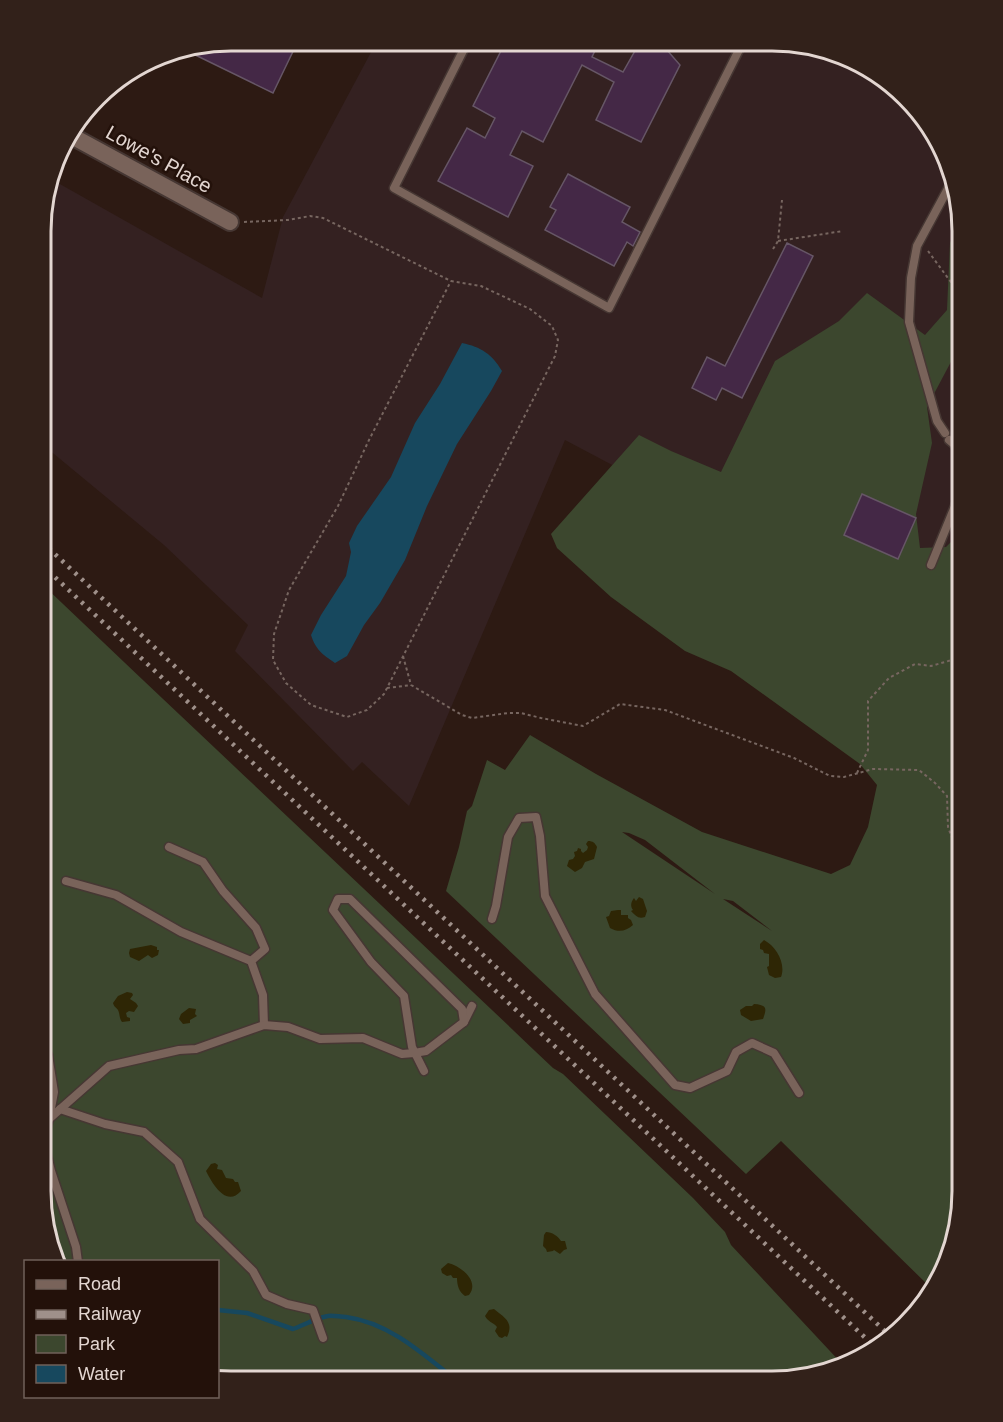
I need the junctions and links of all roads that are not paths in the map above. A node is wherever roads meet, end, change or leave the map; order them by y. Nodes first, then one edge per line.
1 (463, 51) edge
2 (738, 51) edge
3 (76, 139) edge
4 (947, 190) edge
5 (230, 222) road end
6 (952, 441) edge
7 (952, 514) edge
8 (931, 565) dead end
9 (169, 847) dead end
10 (66, 881) dead end
11 (492, 919) dead end
12 (251, 961) junction
13 (472, 1006) dead end
14 (464, 1022) junction
15 (264, 1025) junction
16 (414, 1053) junction
17 (424, 1071) dead end
18 (51, 1074) edge
19 (799, 1093) dead end
20 (51, 1102) edge
21 (60, 1109) junction
22 (51, 1117) edge
23 (51, 1171) edge
24 (78, 1260) edge
25 (323, 1338) dead end

1 - 2 lane
3 - 5 street, Lowe's Place
4 - 6 lane
7 - 8 lane
9 - 12 lane
10 - 12 lane
11 - 19 lane
12 - 15 lane
13 - 14 lane
14 - 16 lane
14 - 16 lane
15 - 16 lane
15 - 21 lane
16 - 17 lane
18 - 20 lane
21 - 22 lane
21 - 25 lane
23 - 24 lane

